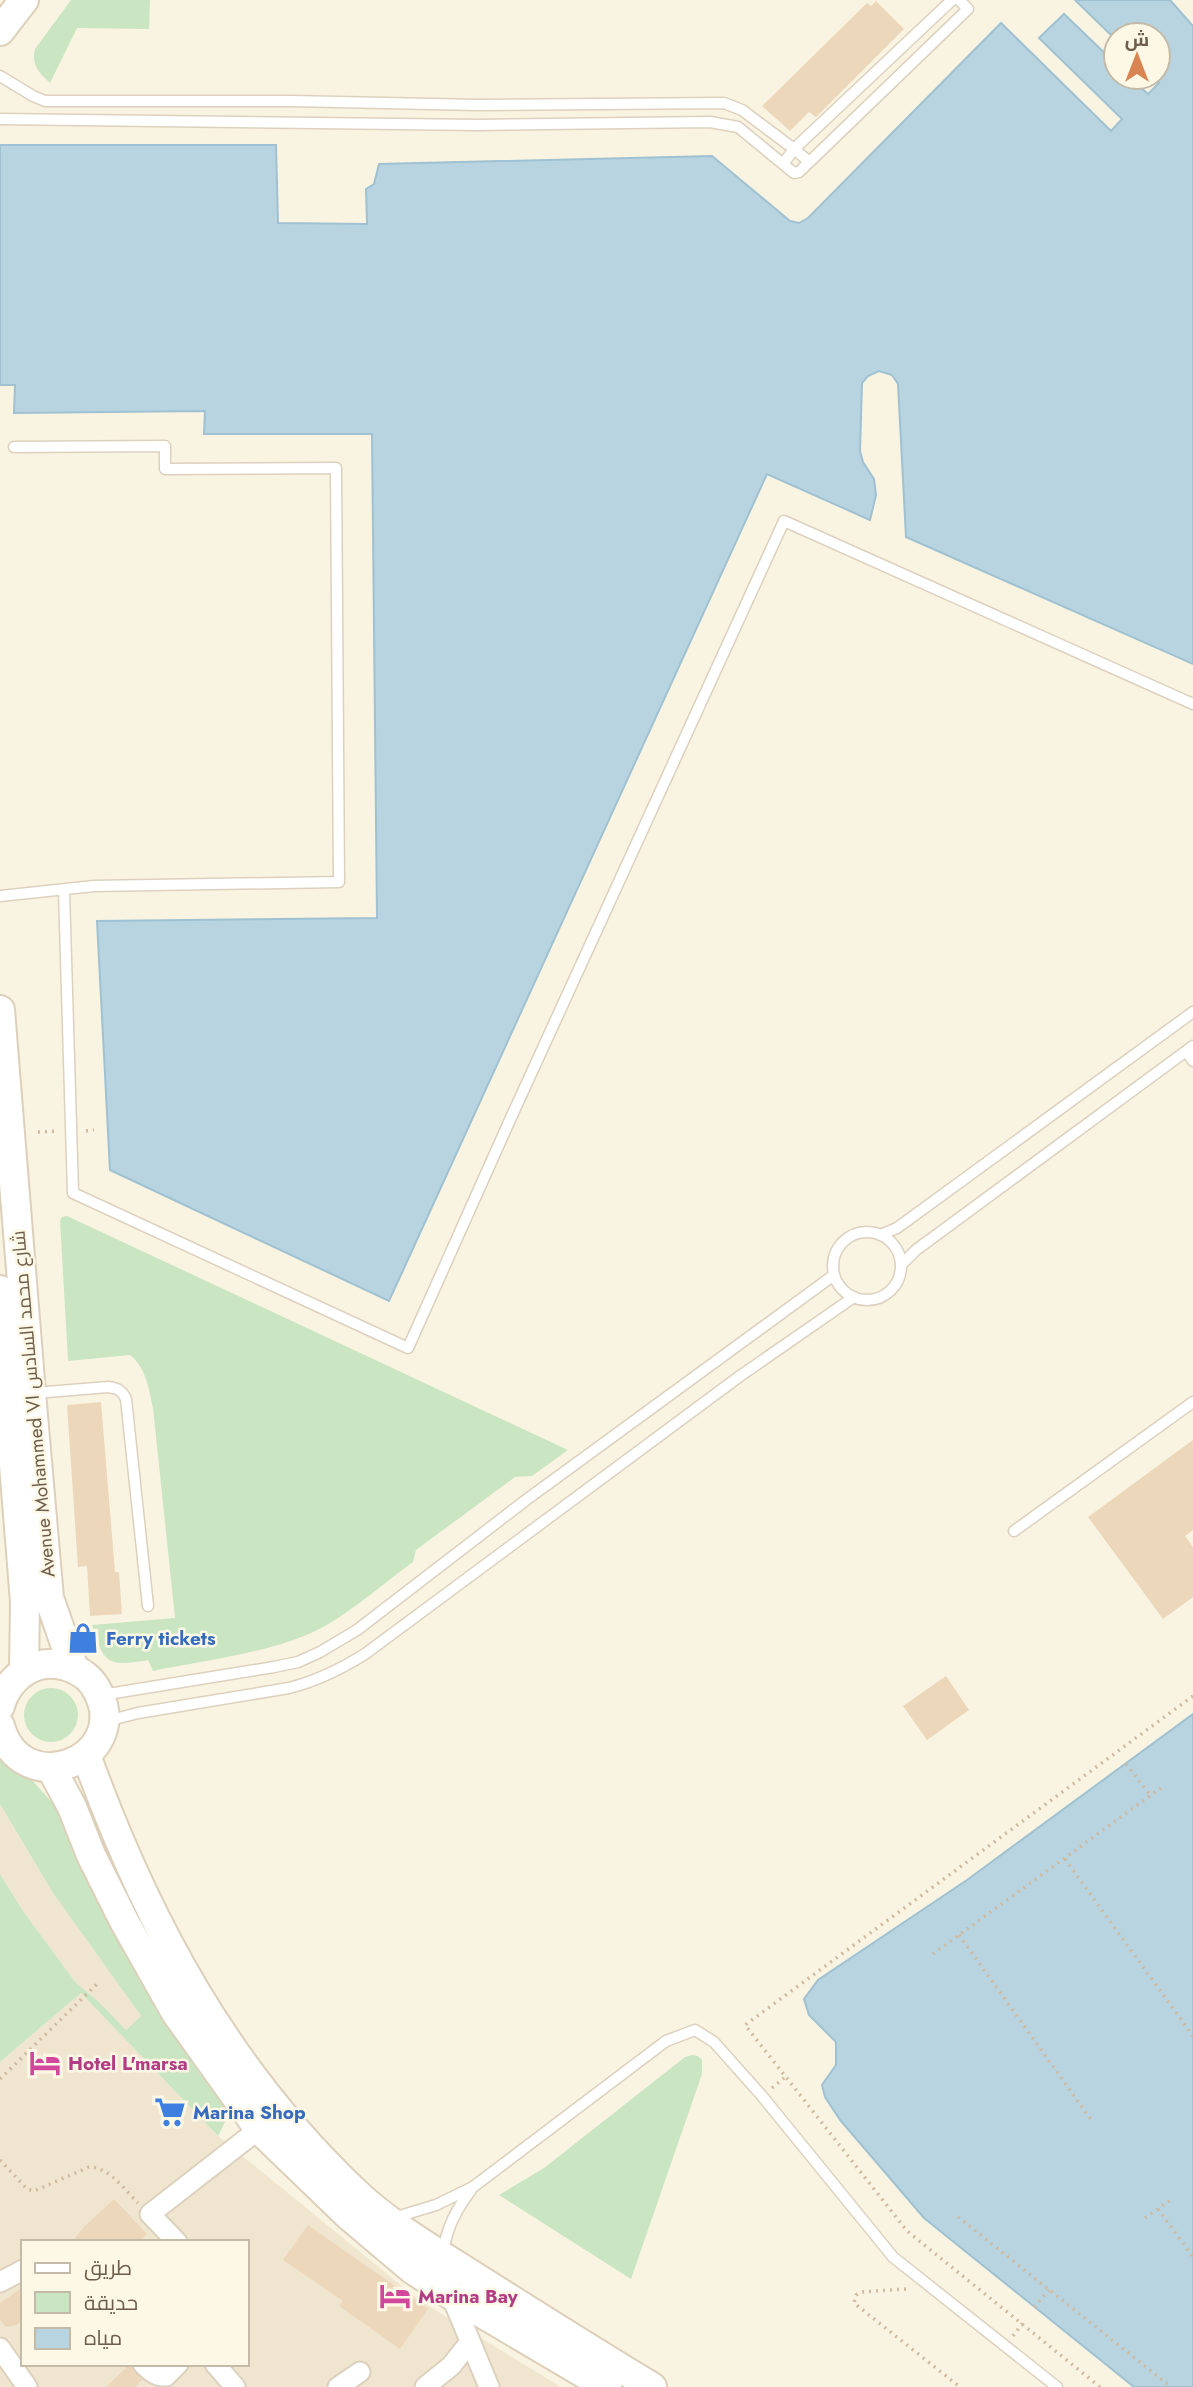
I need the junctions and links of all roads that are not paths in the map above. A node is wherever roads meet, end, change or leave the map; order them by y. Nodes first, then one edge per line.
1 (24, 0) edge
2 (952, 0) edge
3 (959, 0) edge
4 (0, 31) edge
5 (0, 76) edge
6 (0, 118) edge
7 (794, 149) junction
8 (783, 164) junction
9 (807, 164) junction
10 (14, 447) dead end
11 (1193, 704) edge
12 (64, 891) junction
13 (0, 896) edge
14 (0, 1010) edge
15 (1193, 1012) edge
16 (1190, 1049) edge
17 (1193, 1061) edge
18 (880, 1235) junction
19 (901, 1265) junction
20 (834, 1275) junction
21 (0, 1290) edge
22 (854, 1297) junction
23 (30, 1394) junction
24 (1193, 1402) edge
25 (1014, 1531) dead end
26 (148, 1606) dead end
27 (75, 1669) junction
28 (24, 1671) junction
29 (102, 1709) junction
30 (1, 1716) edge
31 (86, 1755) junction
32 (51, 1768) junction
33 (259, 2129) junction
34 (473, 2187) junction
35 (388, 2219) junction
36 (175, 2240) edge
37 (443, 2256) junction
38 (21, 2271) edge
39 (0, 2281) edge
40 (451, 2295) junction
41 (470, 2342) junction
42 (0, 2348) edge
43 (145, 2366) edge
44 (176, 2366) edge
45 (217, 2366) edge
46 (360, 2372) dead end
47 (27, 2387) edge
48 (235, 2387) edge
49 (338, 2387) edge
50 (425, 2387) edge
51 (489, 2387) edge
52 (607, 2387) edge
53 (652, 2387) edge
54 (1057, 2387) edge

1 - 4 main road
2 - 7 lane
3 - 9 lane
5 - 7 lane
6 - 8 lane
7 - 8 lane
7 - 9 lane
8 - 9 lane
10 - 12 lane
11 - 12 lane
12 - 13 lane
14 - 23 main road, Avenue Mohammed VI شارع محمد السادس
15 - 18 lane
16 - 17 lane
16 - 19 lane
18 - 19 lane
18 - 20 lane
19 - 22 lane
20 - 22 lane
20 - 29 lane
21 - 28 main road, Avenue Mohammed VI شارع محمد السادس
22 - 29 lane
23 - 26 lane
23 - 27 main road, Avenue Mohammed VI شارع محمد السادس
24 - 25 lane
27 - 28 main road
27 - 29 main road
28 - 30 main road
29 - 31 main road
30 - 32 main road
31 - 32 main road
31 - 35 main road
32 - 33 main road
33 - 36 street
33 - 40 main road
34 - 35 lane
34 - 37 lane
34 - 54 lane
35 - 37 main road
37 - 53 main road
38 - 39 street
40 - 41 street
40 - 52 main road
41 - 50 street
41 - 51 street
42 - 47 street
43 - 44 street
45 - 48 street
46 - 49 street

